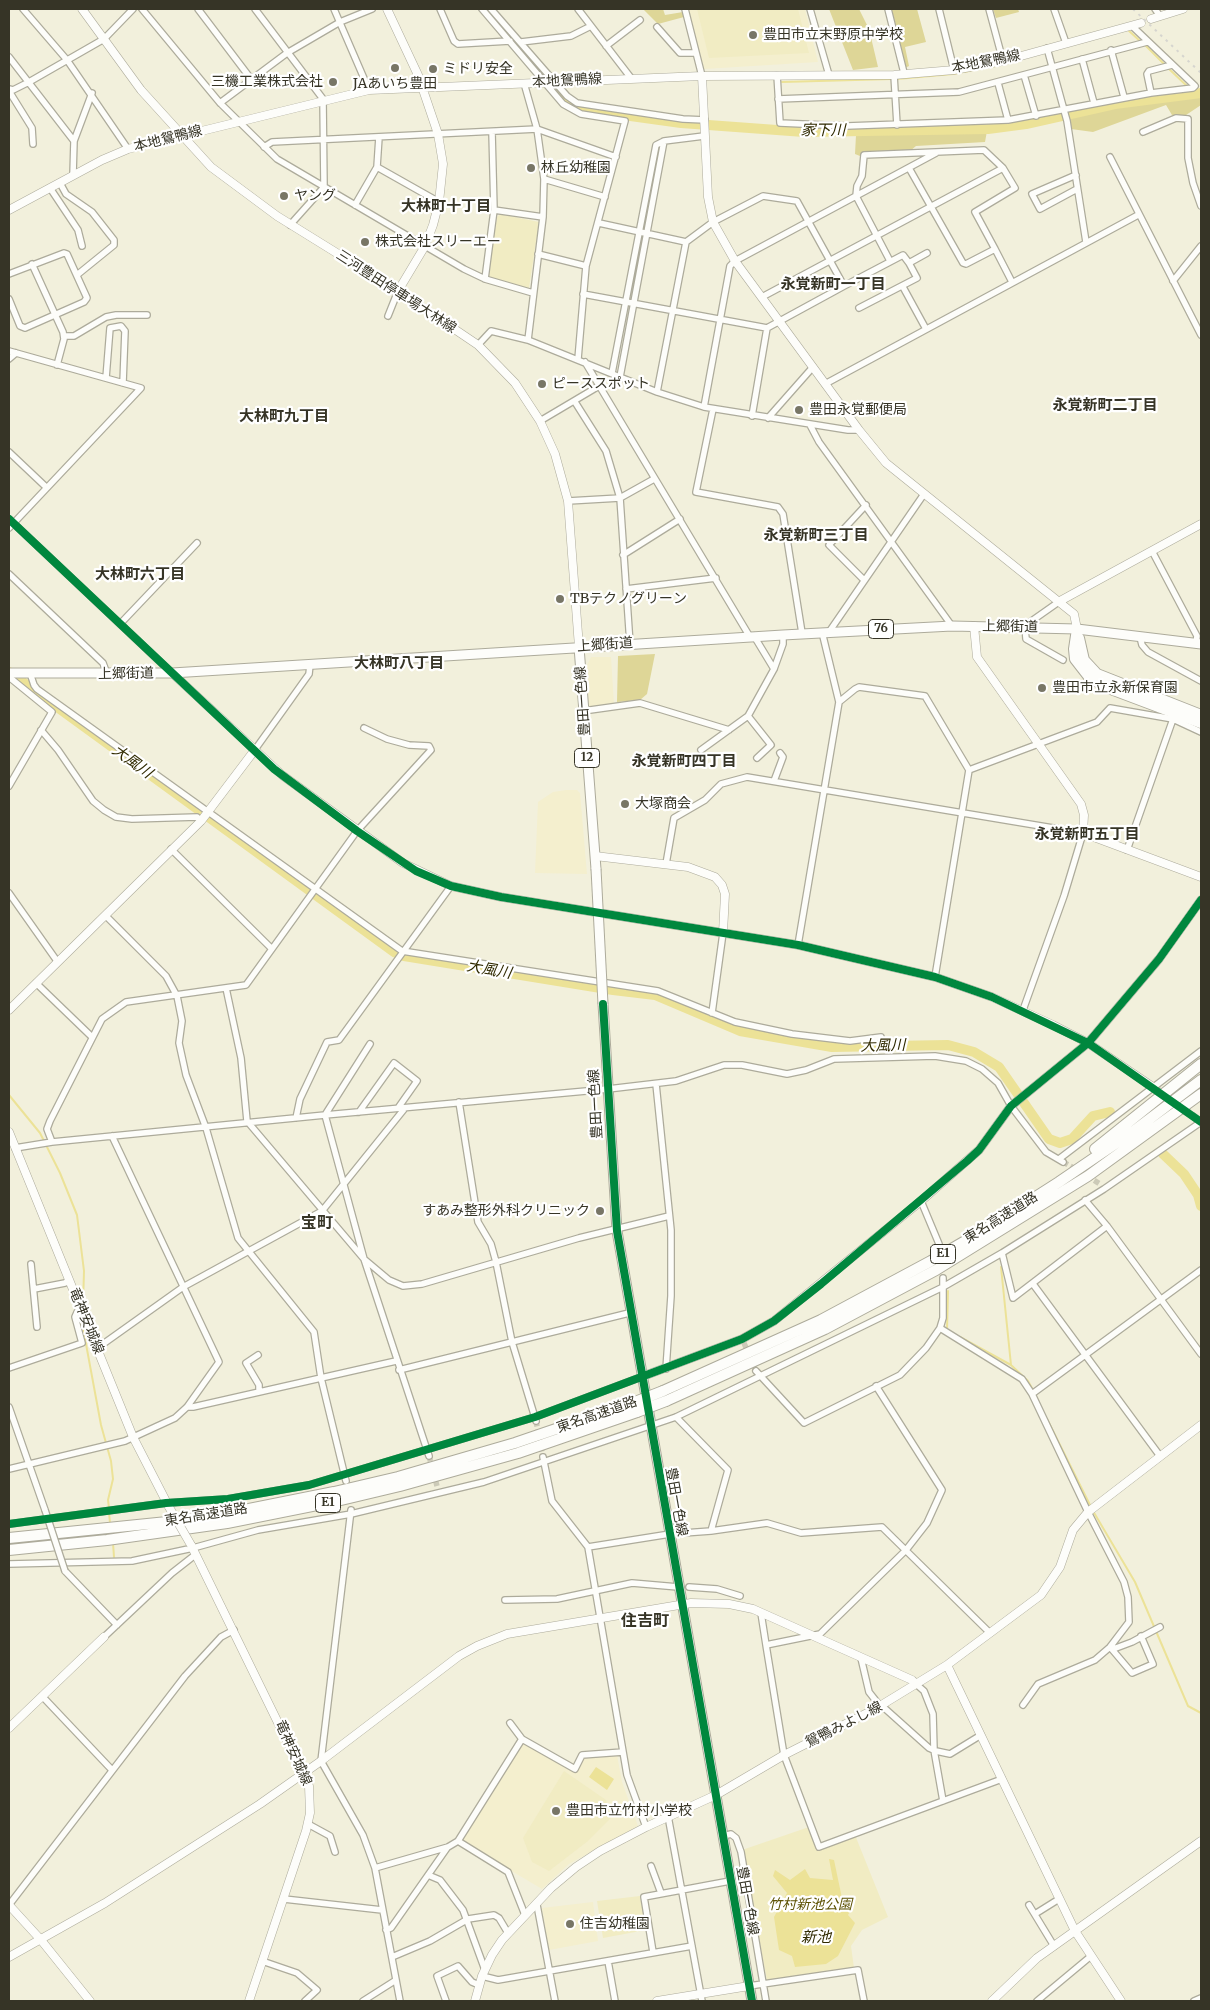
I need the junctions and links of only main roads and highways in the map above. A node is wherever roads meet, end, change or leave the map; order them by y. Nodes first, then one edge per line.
1 (1077, 629) junction
2 (1199, 644) edge
3 (579, 647) junction
4 (9, 673) edge
5 (1201, 715) edge
6 (1201, 722) edge
7 (1201, 1064) edge
8 (1201, 1080) edge
9 (1201, 1094) edge
10 (1201, 1102) edge
11 (1088, 1176) junction
12 (1015, 1211) junction
13 (664, 1396) junction
14 (636, 1407) junction
15 (9, 1538) edge
16 (9, 1550) edge
17 (752, 2001) edge

1 - 2 main road, 上郷街道 / 76
1 - 3 main road, 上郷街道 / 76
1 - 5 highway
1 - 6 highway
3 - 4 main road, 上郷街道 / 76
3 - 17 main road, 豊田一色線 / 12, bridge
7 - 12 highway
8 - 12 highway, 東名高速道路 / E1
9 - 11 highway, 東名高速道路 / E1
10 - 11 highway
11 - 13 highway, 東名高速道路 / E1
12 - 13 highway, 東名高速道路 / E1
13 - 14 highway, 東名高速道路 / E1, bridge
14 - 15 highway, 東名高速道路 / E1
14 - 16 highway, 東名高速道路 / E1

